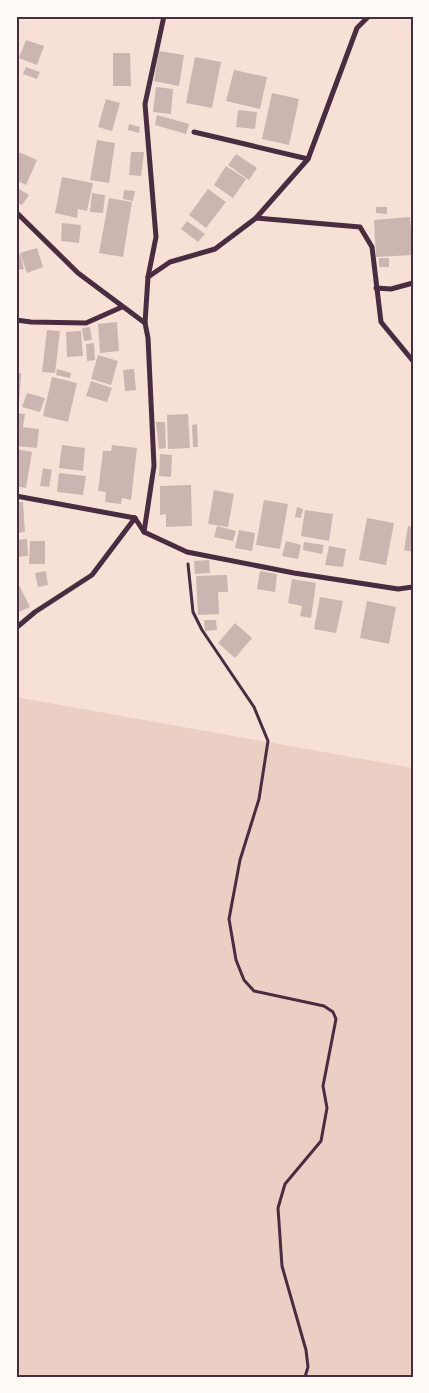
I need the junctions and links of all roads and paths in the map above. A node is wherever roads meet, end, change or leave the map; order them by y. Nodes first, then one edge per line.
1 (164, 16) edge
2 (369, 16) edge
3 (194, 132) dead end
4 (308, 159) junction
5 (16, 212) edge
6 (256, 218) junction
7 (148, 277) junction
8 (413, 283) edge
9 (376, 288) junction
10 (122, 307) junction
11 (16, 320) edge
12 (145, 323) junction
13 (413, 361) edge
14 (16, 496) edge
15 (135, 518) junction
16 (144, 532) junction
17 (187, 552) junction
18 (413, 587) edge
19 (16, 628) edge
20 (305, 1377) edge

1 - 7 street
2 - 4 street
3 - 4 street
4 - 6 street
5 - 10 street
6 - 7 street
6 - 9 street
7 - 12 street
8 - 9 street
9 - 13 street
10 - 11 street
10 - 12 street
12 - 16 street
14 - 15 street
15 - 16 street
15 - 19 street
16 - 17 street
17 - 18 street
17 - 20 path

